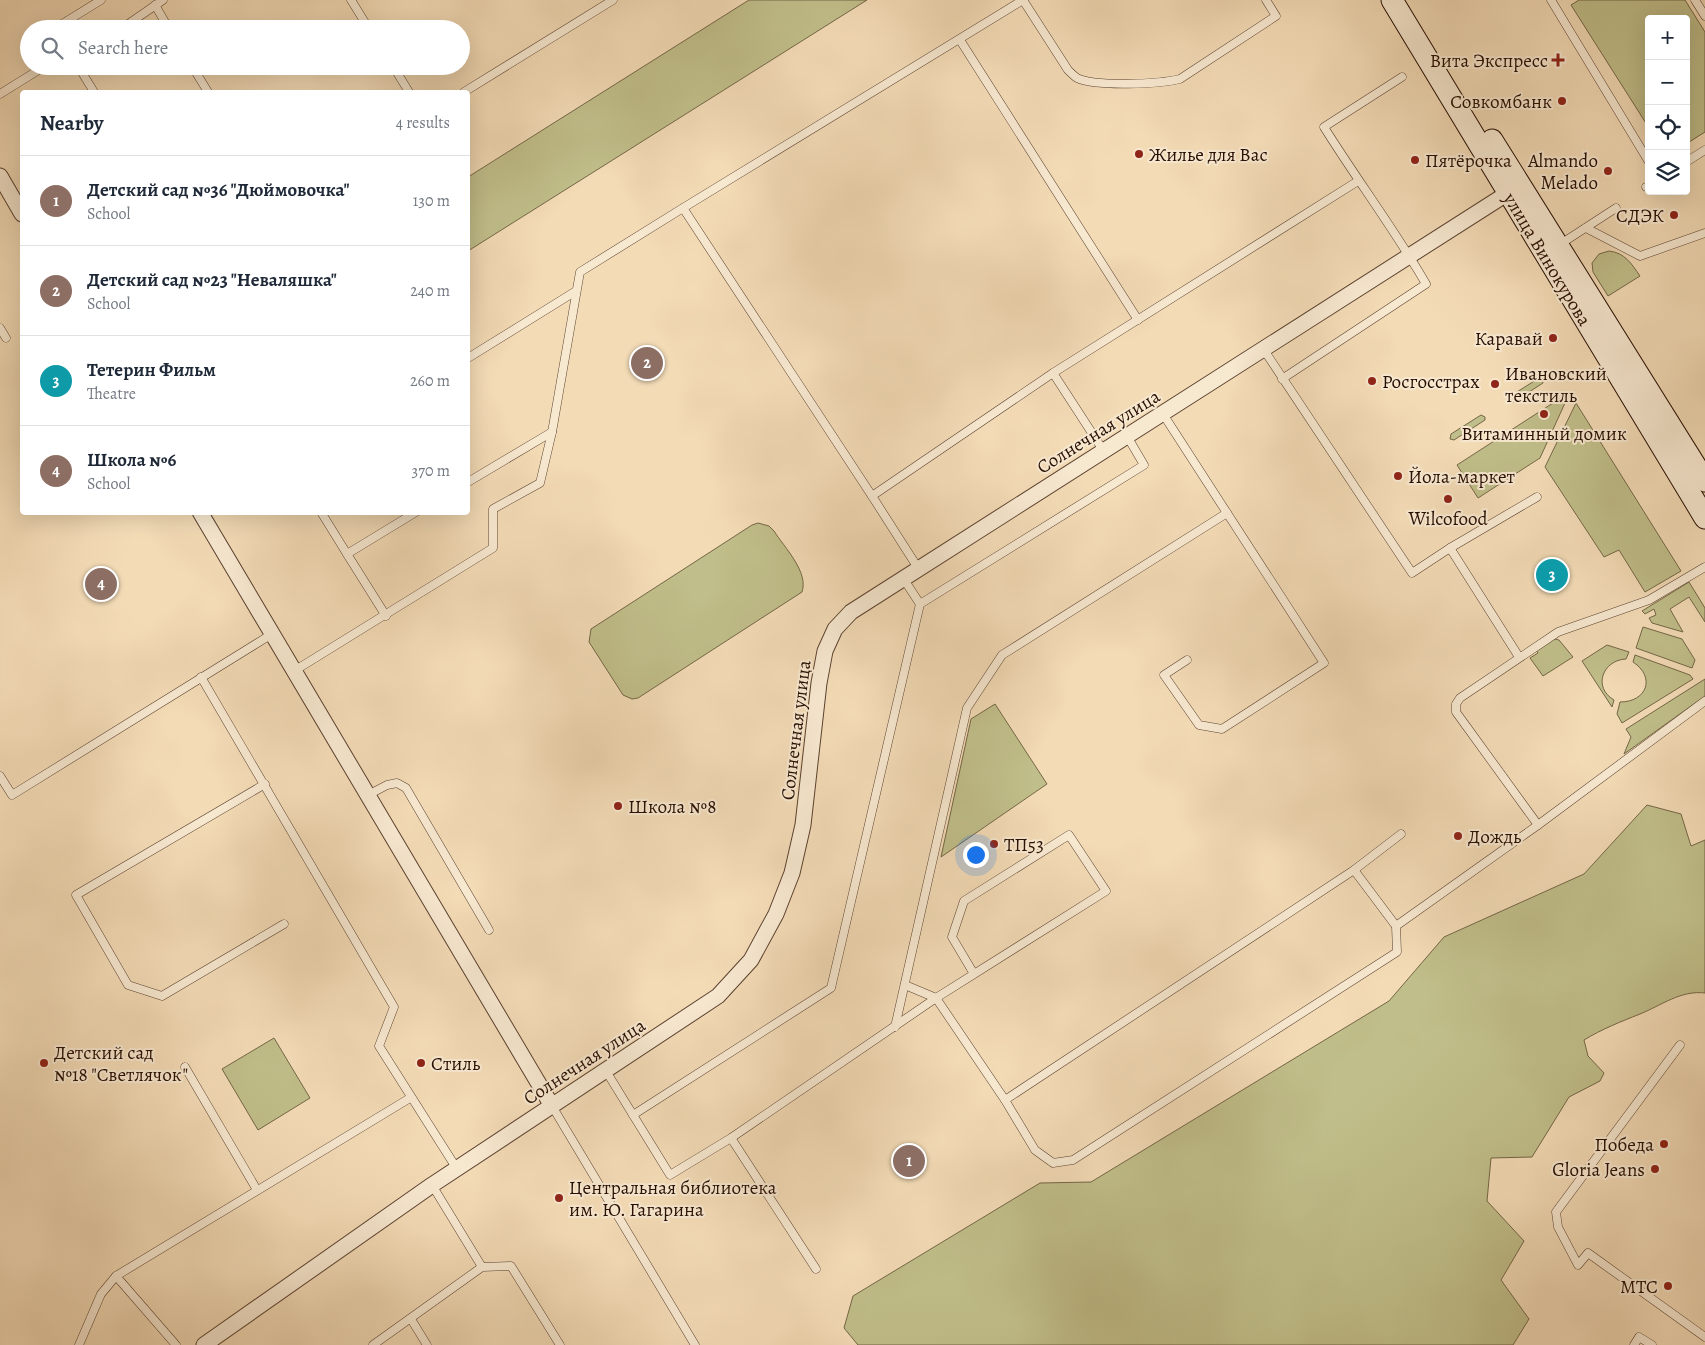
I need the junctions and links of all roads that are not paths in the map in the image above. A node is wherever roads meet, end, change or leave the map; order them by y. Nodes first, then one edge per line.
1 (101, 0) edge
2 (163, 0) edge
3 (351, 0) edge
4 (613, 0) edge
5 (1023, 0) edge
6 (1266, 0) edge
7 (1392, 0) edge
8 (1408, 0) edge
9 (1552, 0) edge
10 (1695, 0) edge
11 (155, 5) junction
12 (1705, 16) edge
13 (69, 20) edge
14 (134, 20) edge
15 (164, 20) edge
16 (363, 20) edge
17 (960, 40) junction
18 (31, 75) edge
19 (84, 75) edge
20 (198, 75) edge
21 (399, 75) edge
22 (1402, 77) dead end
23 (93, 90) edge
24 (207, 90) edge
25 (409, 90) edge
26 (467, 90) edge
27 (0, 94) edge
28 (1705, 150) edge
29 (1645, 155) edge
30 (1690, 159) edge
31 (0, 176) edge
32 (1358, 181) junction
33 (1515, 189) junction
34 (683, 208) junction
35 (1616, 208) dead end
36 (20, 211) edge
37 (1586, 228) junction
38 (1705, 233) edge
39 (1552, 250) junction
40 (1411, 257) junction
41 (576, 291) junction
42 (1138, 320) junction
43 (0, 328) edge
44 (6, 338) dead end
45 (1264, 350) junction
46 (470, 357) edge
47 (1053, 373) junction
48 (1282, 379) junction
49 (1163, 414) junction
50 (552, 432) junction
51 (1127, 436) junction
52 (1103, 450) junction
53 (470, 481) edge
54 (1705, 481) edge
55 (872, 496) junction
56 (1537, 497) dead end
57 (1227, 513) junction
58 (202, 515) edge
59 (323, 515) edge
60 (411, 515) edge
61 (1705, 518) edge
62 (1450, 548) junction
63 (347, 554) junction
64 (1705, 567) edge
65 (918, 568) junction
66 (903, 578) junction
67 (920, 604) junction
68 (386, 616) junction
69 (272, 634) junction
70 (1519, 657) junction
71 (1187, 660) dead end
72 (294, 671) junction
73 (201, 678) junction
74 (1705, 701) edge
75 (0, 776) edge
76 (265, 784) junction
77 (368, 795) junction
78 (1538, 825) junction
79 (1401, 834) dead end
80 (1354, 870) junction
81 (284, 924) dead end
82 (1396, 926) junction
83 (489, 930) dead end
84 (974, 974) junction
85 (905, 985) junction
86 (936, 998) junction
87 (895, 1027) junction
88 (1680, 1045) dead end
89 (185, 1067) dead end
90 (606, 1071) junction
91 (410, 1098) junction
92 (1005, 1100) junction
93 (552, 1106) junction
94 (633, 1115) junction
95 (731, 1138) junction
96 (457, 1168) junction
97 (432, 1184) junction
98 (257, 1190) junction
99 (482, 1267) junction
100 (816, 1269) dead end
101 (116, 1276) junction
102 (411, 1319) junction
103 (1705, 1337) edge
104 (79, 1345) edge
105 (176, 1345) edge
106 (204, 1345) edge
107 (373, 1345) edge
108 (427, 1345) edge
109 (560, 1345) edge
110 (695, 1345) edge
111 (1634, 1345) edge
112 (1652, 1345) edge

1 - 13 lane
2 - 11 lane
3 - 16 lane
4 - 26 lane
5 - 6 lane
5 - 17 lane
7 - 33 main road, улица Винокурова
8 - 33 main road, улица Винокурова
9 - 29 lane
10 - 12 lane
11 - 14 lane
11 - 15 lane
17 - 34 lane
17 - 42 lane
18 - 27 lane
19 - 23 lane
20 - 24 lane
21 - 25 lane
22 - 32 lane
28 - 30 lane
31 - 36 street
32 - 40 lane
32 - 42 lane
33 - 39 main road, улица Винокурова
33 - 40 street, Солнечная улица
34 - 41 lane
34 - 55 lane
35 - 37 lane
37 - 38 lane
37 - 39 lane
39 - 54 main road, улица Винокурова
39 - 61 main road, улица Винокурова
40 - 45 street, Солнечная улица
40 - 48 lane
41 - 46 lane
41 - 50 lane
42 - 47 lane
43 - 44 lane
45 - 48 lane
45 - 49 street, Солнечная улица
47 - 52 lane
47 - 55 lane
48 - 62 lane
49 - 51 street, Солнечная улица
49 - 57 lane
50 - 53 lane
50 - 68 lane
51 - 52 street, Солнечная улица
51 - 67 lane
52 - 65 street, Солнечная улица
55 - 65 lane
56 - 62 lane
57 - 71 lane
57 - 85 lane
58 - 69 street
59 - 63 lane
60 - 63 lane
62 - 70 lane
63 - 68 lane
64 - 70 lane
65 - 66 street, Солнечная улица
66 - 67 lane
66 - 90 street, Солнечная улица
67 - 94 lane
68 - 72 lane
69 - 72 street
69 - 73 lane
70 - 78 lane
72 - 77 street
73 - 75 lane
73 - 76 lane
74 - 78 lane
76 - 81 lane
76 - 91 lane
77 - 83 lane
77 - 93 street
78 - 82 lane
79 - 80 lane
80 - 82 lane
80 - 92 lane
82 - 92 lane
84 - 84 lane
84 - 86 lane
85 - 86 lane
85 - 87 lane
86 - 87 lane
86 - 92 lane
87 - 95 lane
88 - 103 lane
89 - 98 lane
90 - 93 street, Солнечная улица
90 - 94 lane
91 - 96 lane
91 - 98 lane
93 - 96 street, Солнечная улица
93 - 110 lane
94 - 95 lane
95 - 100 lane
96 - 97 street, Солнечная улица
97 - 99 lane
97 - 106 street, Солнечная улица
98 - 101 lane
99 - 102 lane
99 - 109 lane
101 - 104 lane
101 - 105 lane
102 - 107 lane
102 - 108 lane
111 - 112 lane

